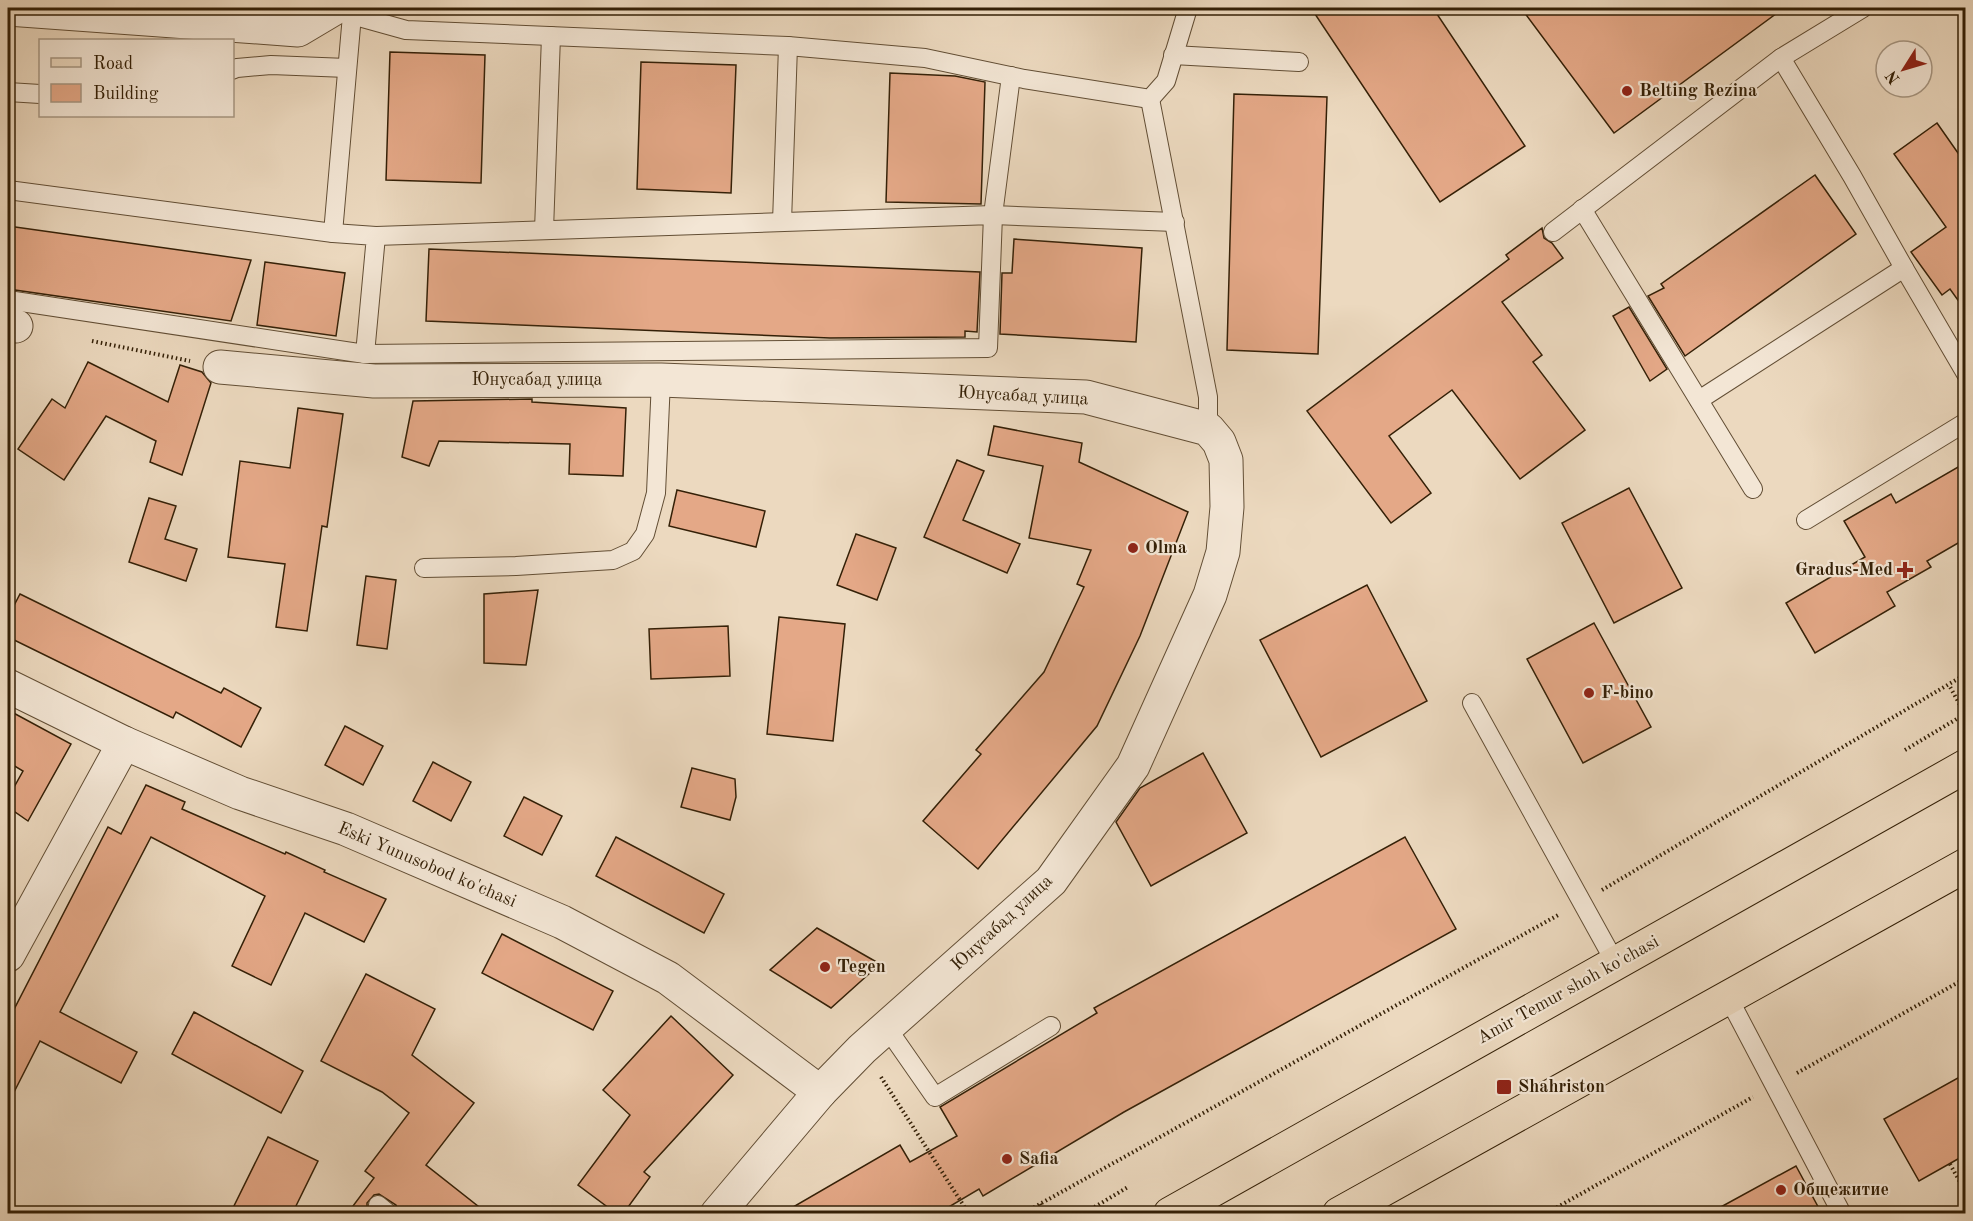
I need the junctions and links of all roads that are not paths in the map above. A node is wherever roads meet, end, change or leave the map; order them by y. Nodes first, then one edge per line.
1 (1188, 8) edge
2 (1863, 8) edge
3 (8, 9) edge
4 (345, 10) edge
5 (551, 36) junction
6 (788, 46) junction
7 (1173, 55) junction
8 (1781, 58) junction
9 (1299, 62) dead end
10 (347, 68) junction
11 (234, 69) edge
12 (1011, 76) junction
13 (8, 92) edge
14 (39, 94) edge
15 (1150, 99) junction
16 (8, 190) edge
17 (1582, 209) junction
18 (993, 215) junction
19 (783, 222) junction
20 (1175, 222) junction
21 (544, 230) junction
22 (1553, 232) dead end
23 (333, 233) junction
24 (376, 236) junction
25 (1904, 268) junction
26 (10, 317) edge
27 (365, 354) junction
28 (220, 367) road end
29 (1965, 374) edge
30 (661, 380) junction
31 (1699, 400) junction
32 (1965, 422) edge
33 (1208, 429) junction
34 (1753, 489) dead end
35 (1806, 520) dead end
36 (424, 568) dead end
37 (8, 686) edge
38 (1472, 703) dead end
39 (124, 743) junction
40 (1965, 766) edge
41 (1965, 865) edge
42 (8, 956) edge
43 (1616, 964) junction
44 (1728, 997) junction
45 (1051, 1026) dead end
46 (887, 1028) junction
47 (820, 1092) junction
48 (717, 1214) edge
49 (1170, 1214) edge
50 (1339, 1214) edge
51 (1842, 1214) edge

1 - 7 lane
2 - 8 lane
3 - 4 street
4 - 5 lane
4 - 10 lane
5 - 6 lane
5 - 21 lane
6 - 12 lane
6 - 19 lane
7 - 9 lane
7 - 15 lane
8 - 17 lane
8 - 25 lane
10 - 11 lane
10 - 23 lane
12 - 15 lane
12 - 18 lane
13 - 14 lane
15 - 20 lane
16 - 23 lane
17 - 22 lane
17 - 31 lane
18 - 19 lane
18 - 20 lane
18 - 27 lane
19 - 21 lane
20 - 33 lane
21 - 24 lane
23 - 24 lane
24 - 27 lane
25 - 29 lane
25 - 31 lane
26 - 27 lane
28 - 30 street, Юнусабад улица
30 - 33 street, Юнусабад улица
30 - 36 lane
31 - 34 lane
32 - 35 lane
33 - 46 street, Юнусабад улица
37 - 39 street, Eski Yunusobod ko'chasi
38 - 43 lane
39 - 42 street
39 - 47 street, Eski Yunusobod ko'chasi
40 - 43 main road, Amir Temur shoh ko'chasi
41 - 44 main road
43 - 49 main road, Amir Temur shoh ko'chasi
44 - 50 main road
44 - 51 lane
45 - 46 lane
46 - 47 street, Юнусабад улица
47 - 48 street, Юнусабад улица

